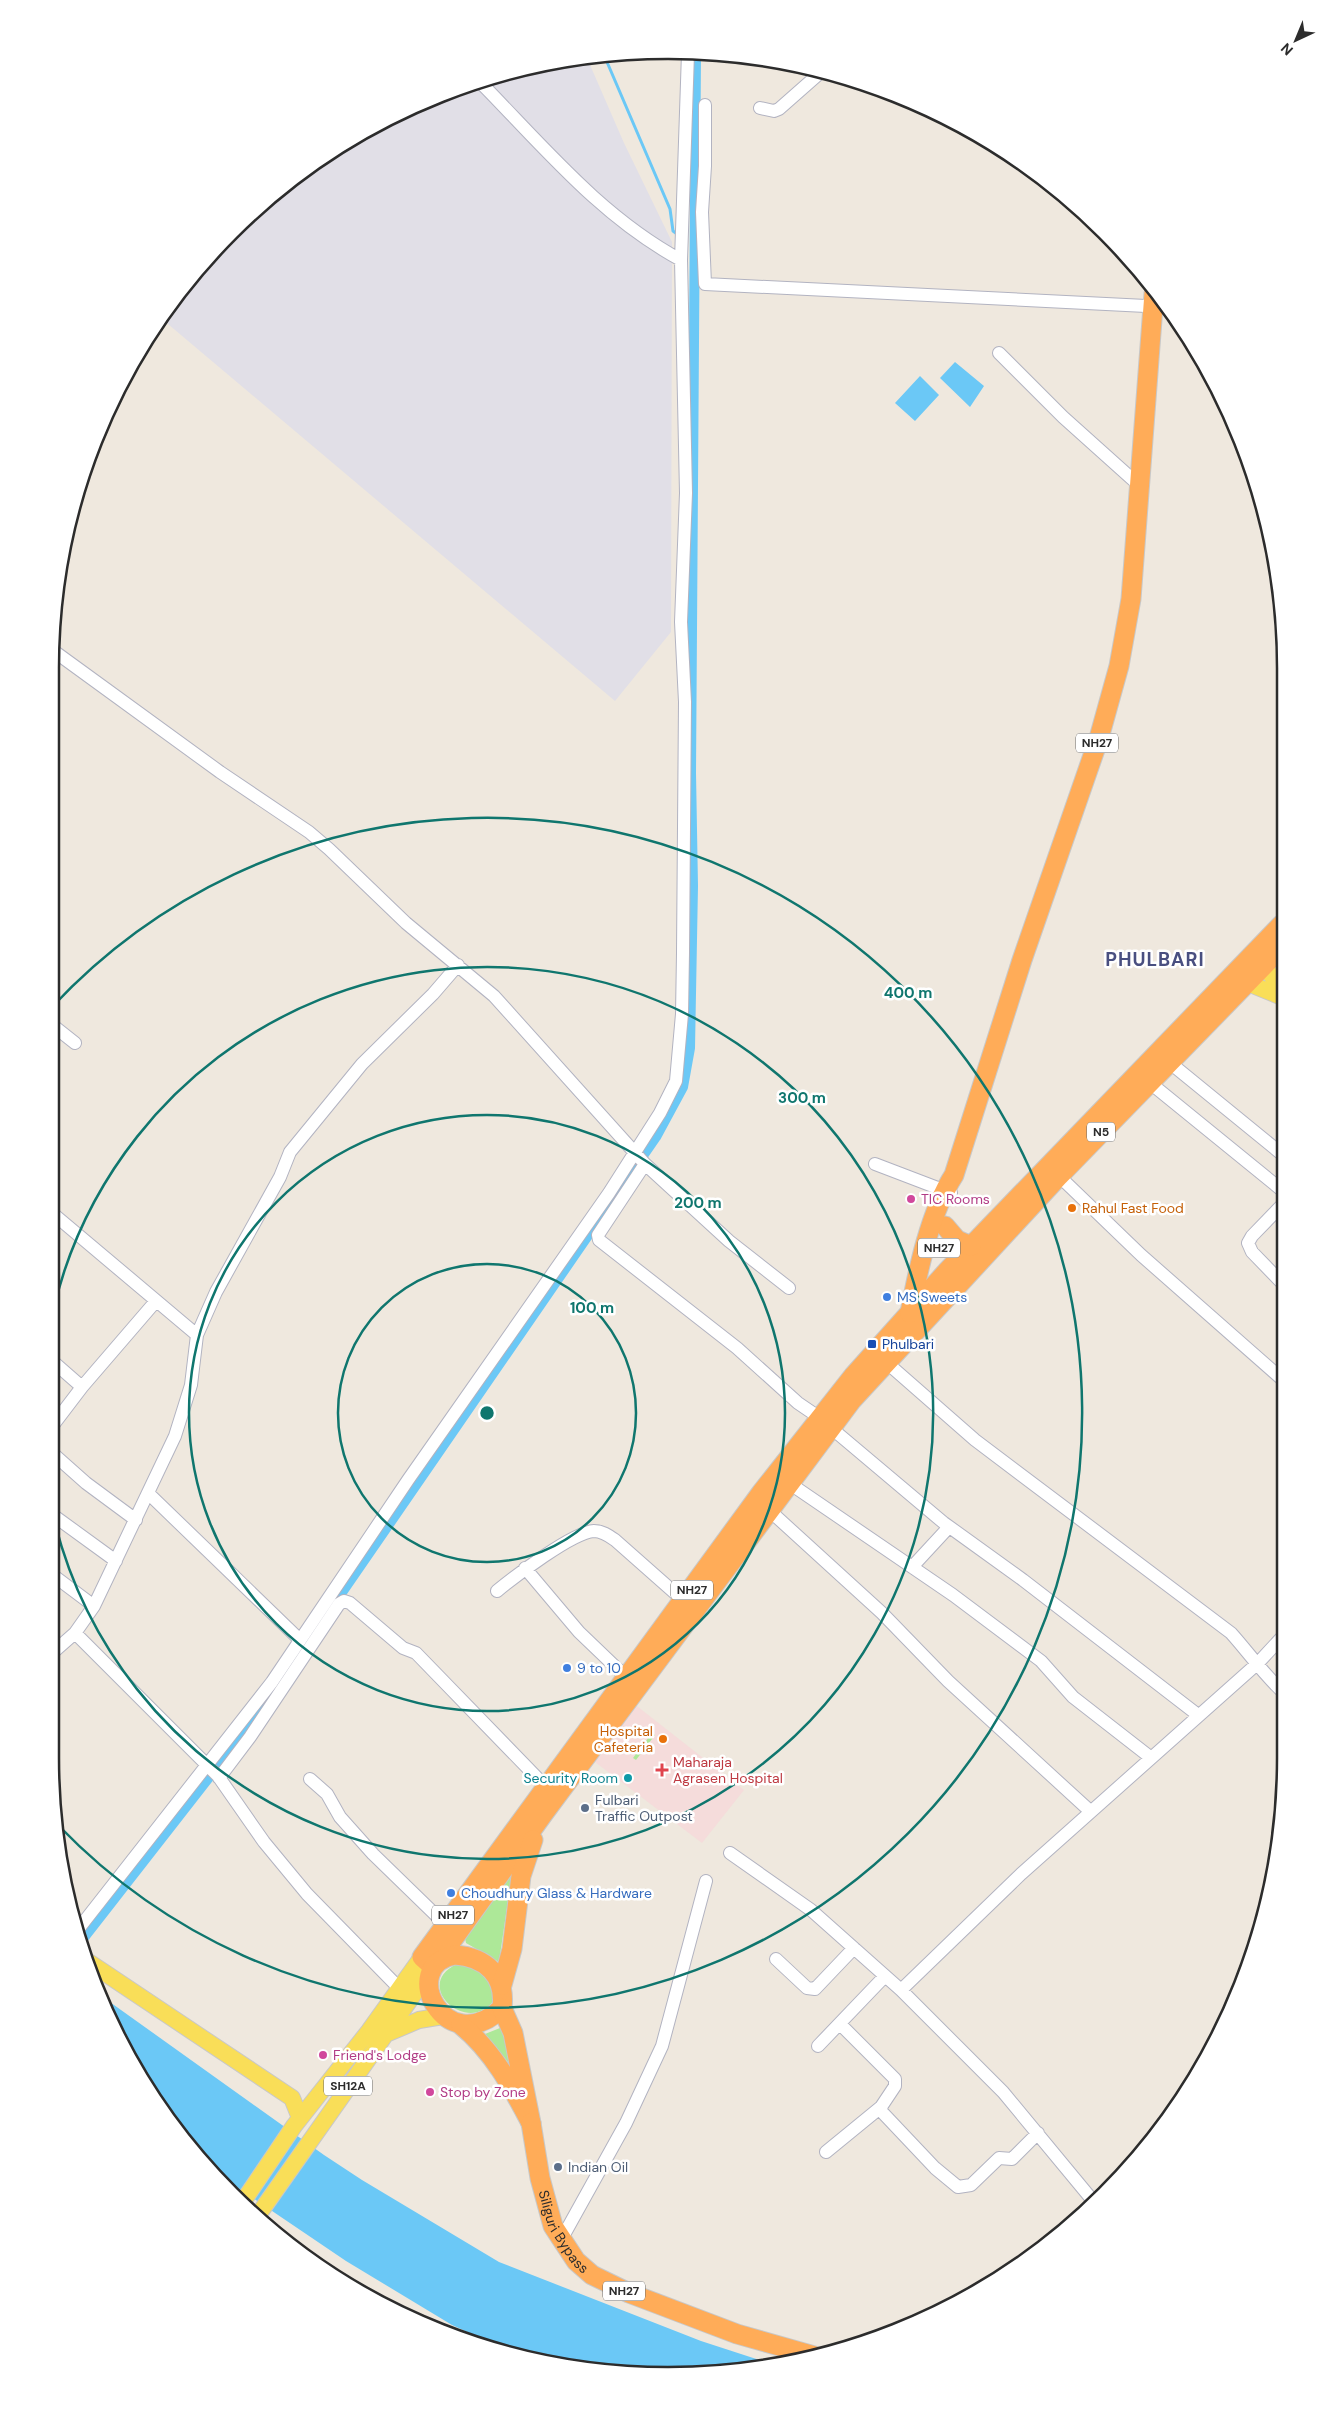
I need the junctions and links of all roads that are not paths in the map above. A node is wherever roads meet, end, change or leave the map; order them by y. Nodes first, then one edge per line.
1 (688, 59) edge
2 (815, 77) edge
3 (485, 87) edge
4 (704, 105) dead end
5 (760, 108) dead end
6 (684, 211) junction
7 (702, 212) junction
8 (681, 260) junction
9 (1155, 302) edge
10 (1158, 306) edge
11 (999, 353) dead end
12 (1141, 487) junction
13 (59, 655) edge
14 (1277, 931) edge
15 (1277, 950) edge
16 (1257, 961) junction
17 (458, 965) junction
18 (1241, 977) junction
19 (1277, 985) edge
20 (1277, 995) edge
21 (59, 1030) edge
22 (75, 1043) dead end
23 (1169, 1062) junction
24 (1149, 1082) junction
25 (1277, 1150) edge
26 (635, 1153) junction
27 (645, 1164) junction
28 (875, 1164) dead end
29 (1058, 1176) junction
30 (1277, 1186) edge
31 (950, 1187) junction
32 (1277, 1210) edge
33 (59, 1219) edge
34 (945, 1226) junction
35 (971, 1246) junction
36 (1277, 1278) edge
37 (789, 1288) dead end
38 (926, 1294) junction
39 (156, 1301) junction
40 (917, 1317) junction
41 (197, 1335) junction
42 (886, 1362) junction
43 (59, 1367) edge
44 (1277, 1375) edge
45 (82, 1388) junction
46 (59, 1417) edge
47 (825, 1423) junction
48 (59, 1460) edge
49 (789, 1483) junction
50 (149, 1494) junction
51 (769, 1510) junction
52 (59, 1520) edge
53 (136, 1520) junction
54 (949, 1527) junction
55 (116, 1561) junction
56 (912, 1567) junction
57 (526, 1568) junction
58 (59, 1580) edge
59 (497, 1591) dead end
60 (684, 1601) junction
61 (94, 1606) junction
62 (75, 1633) junction
63 (300, 1640) junction
64 (1277, 1643) edge
65 (59, 1647) edge
66 (1258, 1663) junction
67 (627, 1678) junction
68 (1277, 1686) edge
69 (1198, 1715) junction
70 (1150, 1757) junction
71 (213, 1772) junction
72 (310, 1779) dead end
73 (547, 1788) junction
74 (1090, 1811) junction
75 (544, 1813) junction
76 (730, 1853) dead end
77 (706, 1881) dead end
78 (82, 1924) edge
79 (446, 1924) junction
80 (854, 1948) junction
81 (776, 1959) dead end
82 (428, 1962) junction
83 (96, 1967) edge
84 (886, 1976) junction
85 (502, 1985) junction
86 (400, 1989) junction
87 (901, 1990) junction
88 (502, 2008) junction
89 (443, 2016) junction
90 (840, 2024) junction
91 (461, 2025) junction
92 (384, 2035) junction
93 (818, 2046) dead end
94 (316, 2096) junction
95 (292, 2098) junction
96 (881, 2107) junction
97 (297, 2122) junction
98 (531, 2123) junction
99 (1038, 2132) junction
100 (826, 2152) dead end
101 (246, 2197) edge
102 (1090, 2197) edge
103 (261, 2212) edge
104 (561, 2240) junction
105 (801, 2352) edge

1 - 6 street
2 - 5 street
3 - 8 street
4 - 7 street
6 - 7 street
6 - 8 street
7 - 9 street
8 - 26 street
10 - 12 highway, NH27
11 - 12 street
12 - 31 highway, NH27
13 - 17 street
14 - 16 highway, N5
15 - 16 highway, N5
16 - 18 highway, N5
16 - 19 main road
17 - 26 street
17 - 41 street
18 - 20 main road
18 - 23 highway, N5
18 - 35 highway, N5
21 - 22 street
23 - 24 highway, N5
23 - 25 street
24 - 29 highway, N5
24 - 30 street
26 - 27 street
26 - 63 street
27 - 37 street
27 - 47 street
28 - 31 street
29 - 40 highway, N5
29 - 44 street
31 - 34 highway, NH27
31 - 40 highway, NH27
32 - 36 street
33 - 39 street
34 - 35 highway
34 - 38 highway, NH27
35 - 38 highway, N5
38 - 40 highway, NH27
39 - 41 street
39 - 45 street
40 - 42 highway, NH27
40 - 47 highway, NH27
41 - 50 street
42 - 47 highway, NH27
42 - 66 street
43 - 45 street
45 - 46 street
47 - 49 highway, NH27
47 - 54 street
47 - 60 highway, NH27
48 - 53 street
49 - 51 highway, NH27
49 - 56 street
50 - 53 street
50 - 63 street
51 - 74 street
51 - 75 highway, NH27
52 - 55 street
53 - 55 street
54 - 56 street
54 - 69 street
55 - 61 street
56 - 70 street
57 - 59 street
57 - 60 street
57 - 67 street
58 - 61 street
60 - 67 highway, NH27
61 - 62 street
62 - 65 street
62 - 71 street
63 - 71 street
64 - 66 street
66 - 68 street
66 - 69 street
67 - 73 highway, NH27
69 - 70 street
70 - 74 street
71 - 73 street
71 - 78 street
71 - 86 street
72 - 79 street
73 - 79 highway, NH27
74 - 87 street
75 - 82 highway, NH27
75 - 85 highway, NH27
76 - 80 street
77 - 104 street
79 - 82 highway, NH27
80 - 81 street
80 - 84 street
82 - 85 highway
82 - 86 main road, SH12A
82 - 89 highway, NH27
82 - 92 main road, SH12A
83 - 95 main road
84 - 87 street
84 - 90 street
85 - 88 highway, NH27
86 - 94 main road, SH12A
87 - 99 street
88 - 91 highway
88 - 98 highway, NH27
89 - 91 highway, NH27
89 - 92 main road
90 - 93 street
90 - 96 street
91 - 98 highway, NH27
92 - 103 main road, SH12A
94 - 95 main road
94 - 97 main road, SH12A
95 - 97 main road
96 - 99 street
96 - 100 street
97 - 101 main road, SH12A
98 - 104 highway, Siliguri Bypass / NH27
99 - 102 street
104 - 105 highway, Siliguri Bypass / NH27

